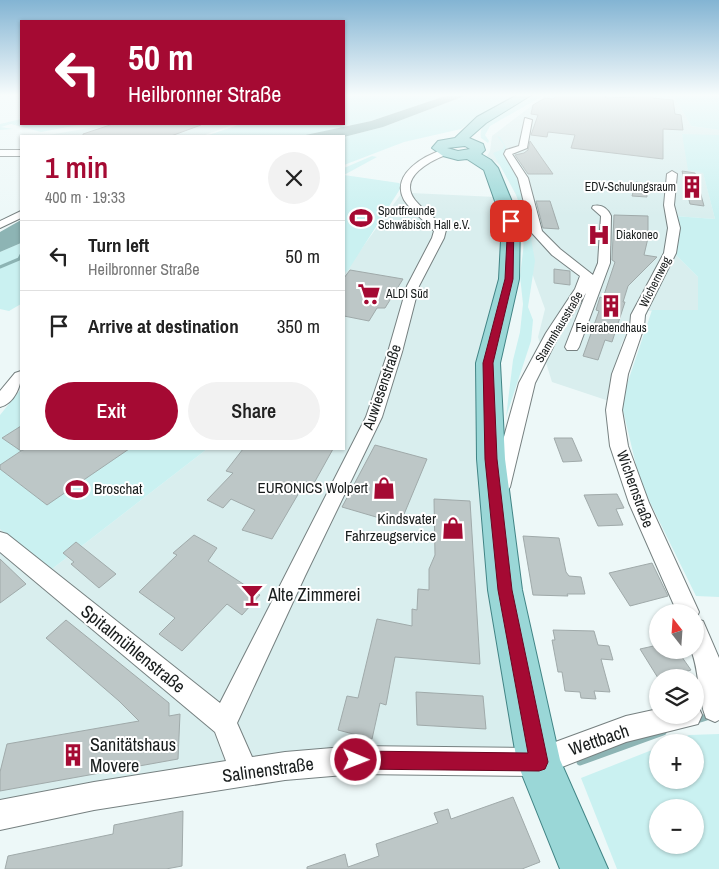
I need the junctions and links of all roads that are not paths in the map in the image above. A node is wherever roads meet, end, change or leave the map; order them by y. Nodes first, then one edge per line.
1 (469, 135) edge
2 (525, 135) edge
3 (458, 149) junction
4 (0, 153) edge
5 (20, 153) edge
6 (672, 174) dead end
7 (596, 208) dead end
8 (20, 215) edge
9 (0, 225) edge
10 (572, 347) dead end
11 (627, 359) joint
12 (20, 377) edge
13 (0, 402) edge
14 (495, 510) junction
15 (0, 540) edge
16 (684, 604) edge
17 (704, 651) edge
18 (710, 710) edge
19 (224, 723) junction
20 (649, 724) edge
21 (539, 762) junction
22 (245, 773) junction
23 (558, 810) junction
24 (0, 815) edge
25 (575, 869) edge
26 (584, 869) edge

1 - 3 main road
2 - 14 street, Stammhausstraße
3 - 14 main road
3 - 19 street, Auwiesenstraße
4 - 5 street
6 - 11 street, Wichernweg
7 - 10 street
8 - 9 street
11 - 16 street, Wichernstraße
12 - 13 street
14 - 21 main road
15 - 19 street, Spitalmühlenstraße
17 - 18 street
19 - 22 street, Spitalmühlenstraße
20 - 21 street, Wettbach
21 - 22 street, Salinenstraße
21 - 23 main road
22 - 24 street, Salinenstraße
23 - 25 main road
23 - 26 main road

